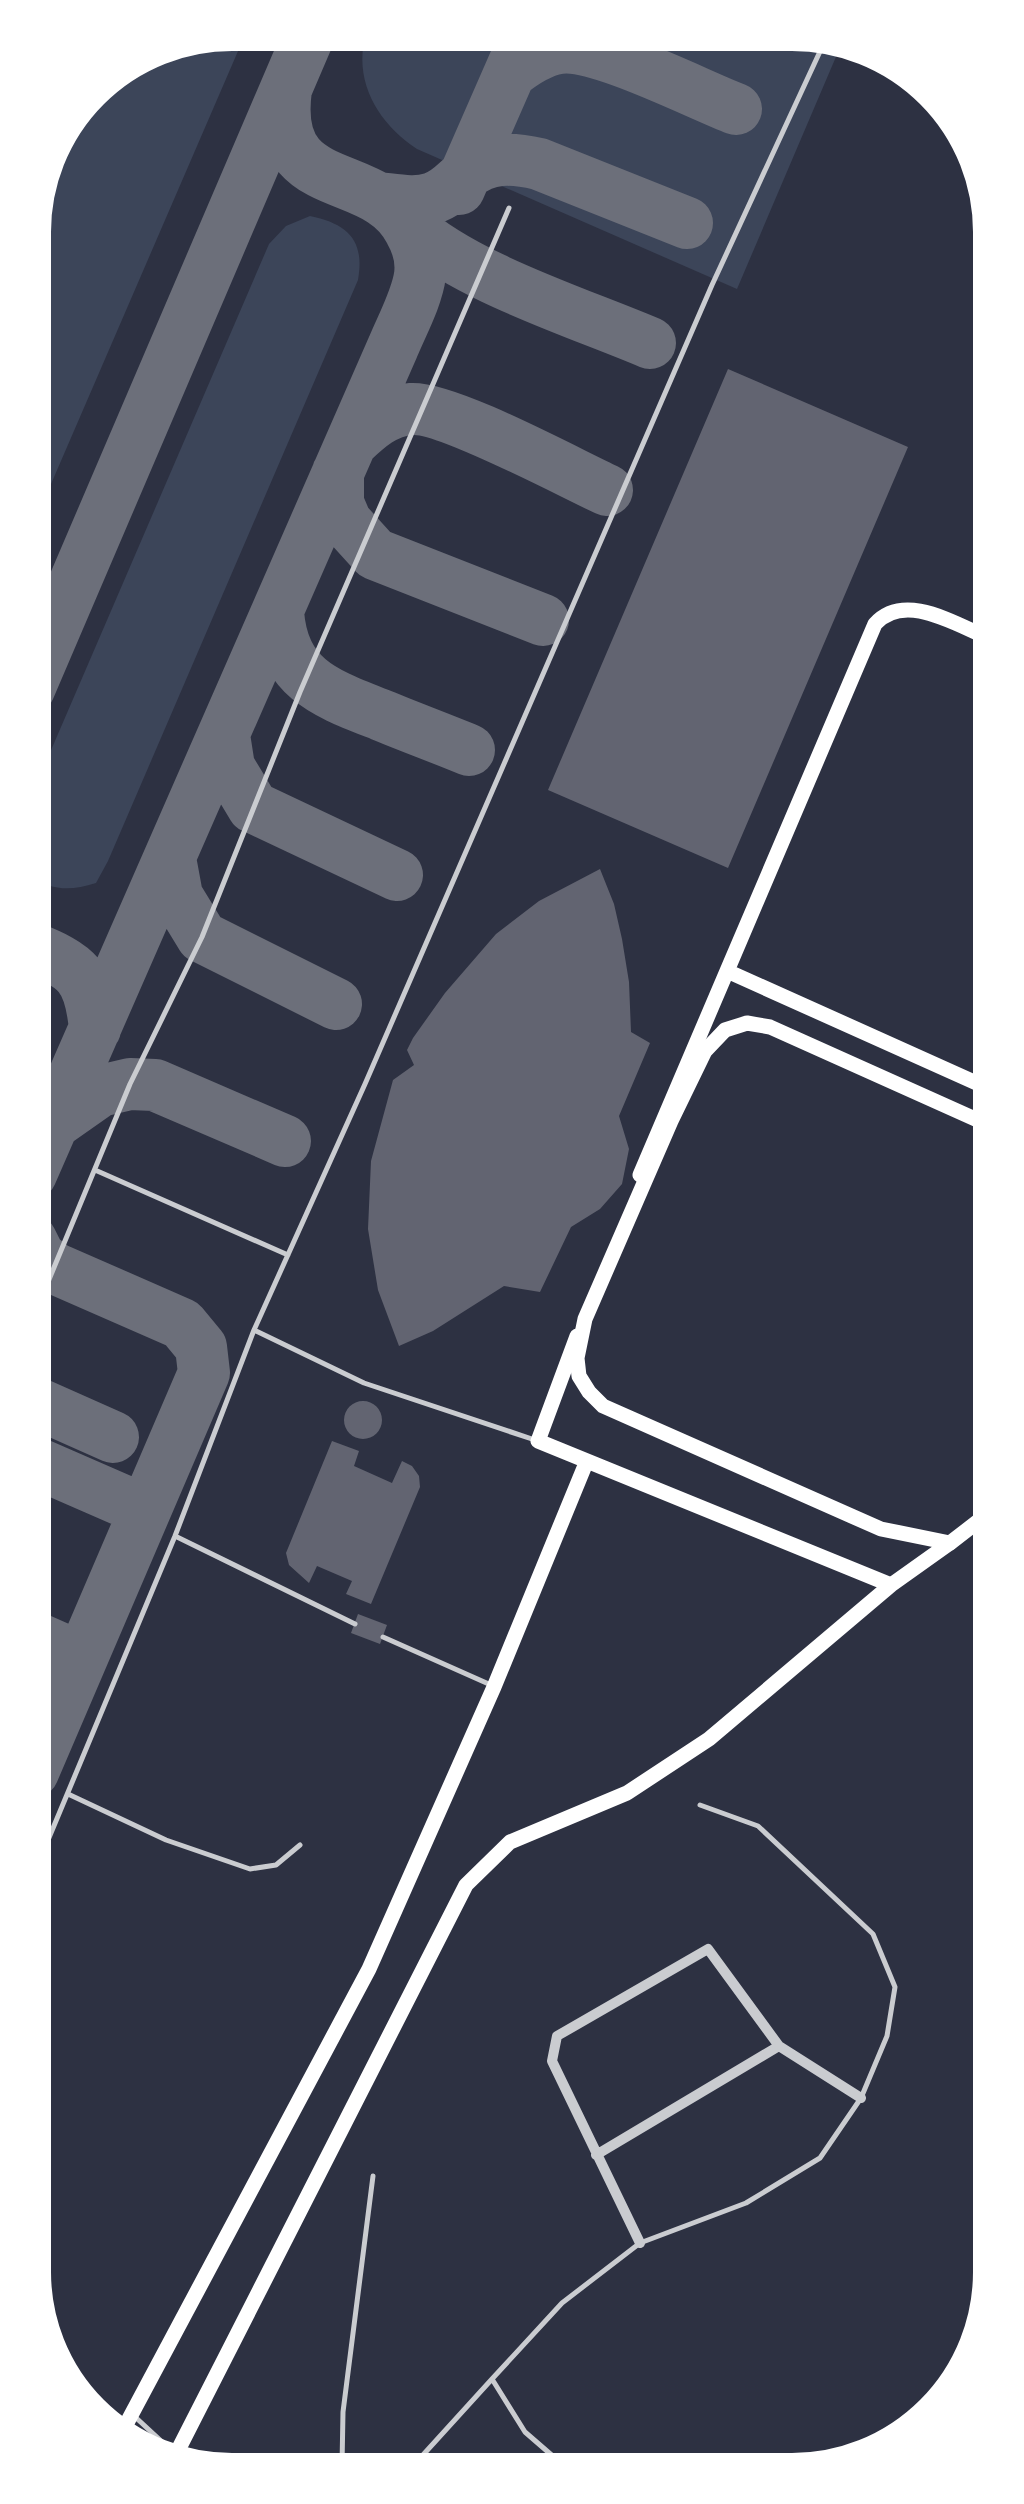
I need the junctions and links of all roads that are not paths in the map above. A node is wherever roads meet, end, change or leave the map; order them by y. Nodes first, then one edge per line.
1 (823, 48) edge
2 (509, 208) dead end
3 (979, 634) edge
4 (727, 972) junction
5 (979, 1084) edge
6 (979, 1121) edge
7 (94, 1170) junction
8 (288, 1255) junction
9 (45, 1289) edge
10 (254, 1330) junction
11 (538, 1441) junction
12 (586, 1464) junction
13 (979, 1521) edge
14 (175, 1536) junction
15 (950, 1544) junction
16 (891, 1585) junction
17 (355, 1624) dead end
18 (383, 1637) dead end
19 (494, 1686) junction
20 (68, 1794) junction
21 (700, 1805) dead end
22 (300, 1845) dead end
23 (45, 1848) edge
24 (779, 2046) junction
25 (861, 2098) junction
26 (596, 2154) junction
27 (373, 2176) dead end
28 (640, 2243) junction
29 (492, 2379) junction
30 (131, 2414) junction
31 (125, 2425) edge
32 (161, 2445) edge
33 (182, 2452) edge
34 (342, 2459) edge
35 (417, 2459) edge
36 (556, 2459) edge

1 - 8 lane
2 - 7 lane
3 - 4 main road
4 - 5 main road
4 - 11 main road
6 - 15 main road
7 - 8 lane
7 - 9 lane
8 - 10 lane
10 - 11 lane
10 - 14 lane
11 - 12 main road
12 - 16 main road
12 - 19 main road
13 - 15 main road
14 - 17 lane
14 - 20 lane
15 - 16 main road
16 - 33 main road
18 - 19 lane
19 - 30 main road
20 - 22 lane
20 - 23 lane
21 - 25 lane
24 - 25 street
24 - 26 street
24 - 26 street
25 - 28 lane
26 - 28 street
27 - 34 lane
28 - 29 lane
29 - 35 lane
29 - 36 lane
30 - 31 main road
30 - 32 lane

